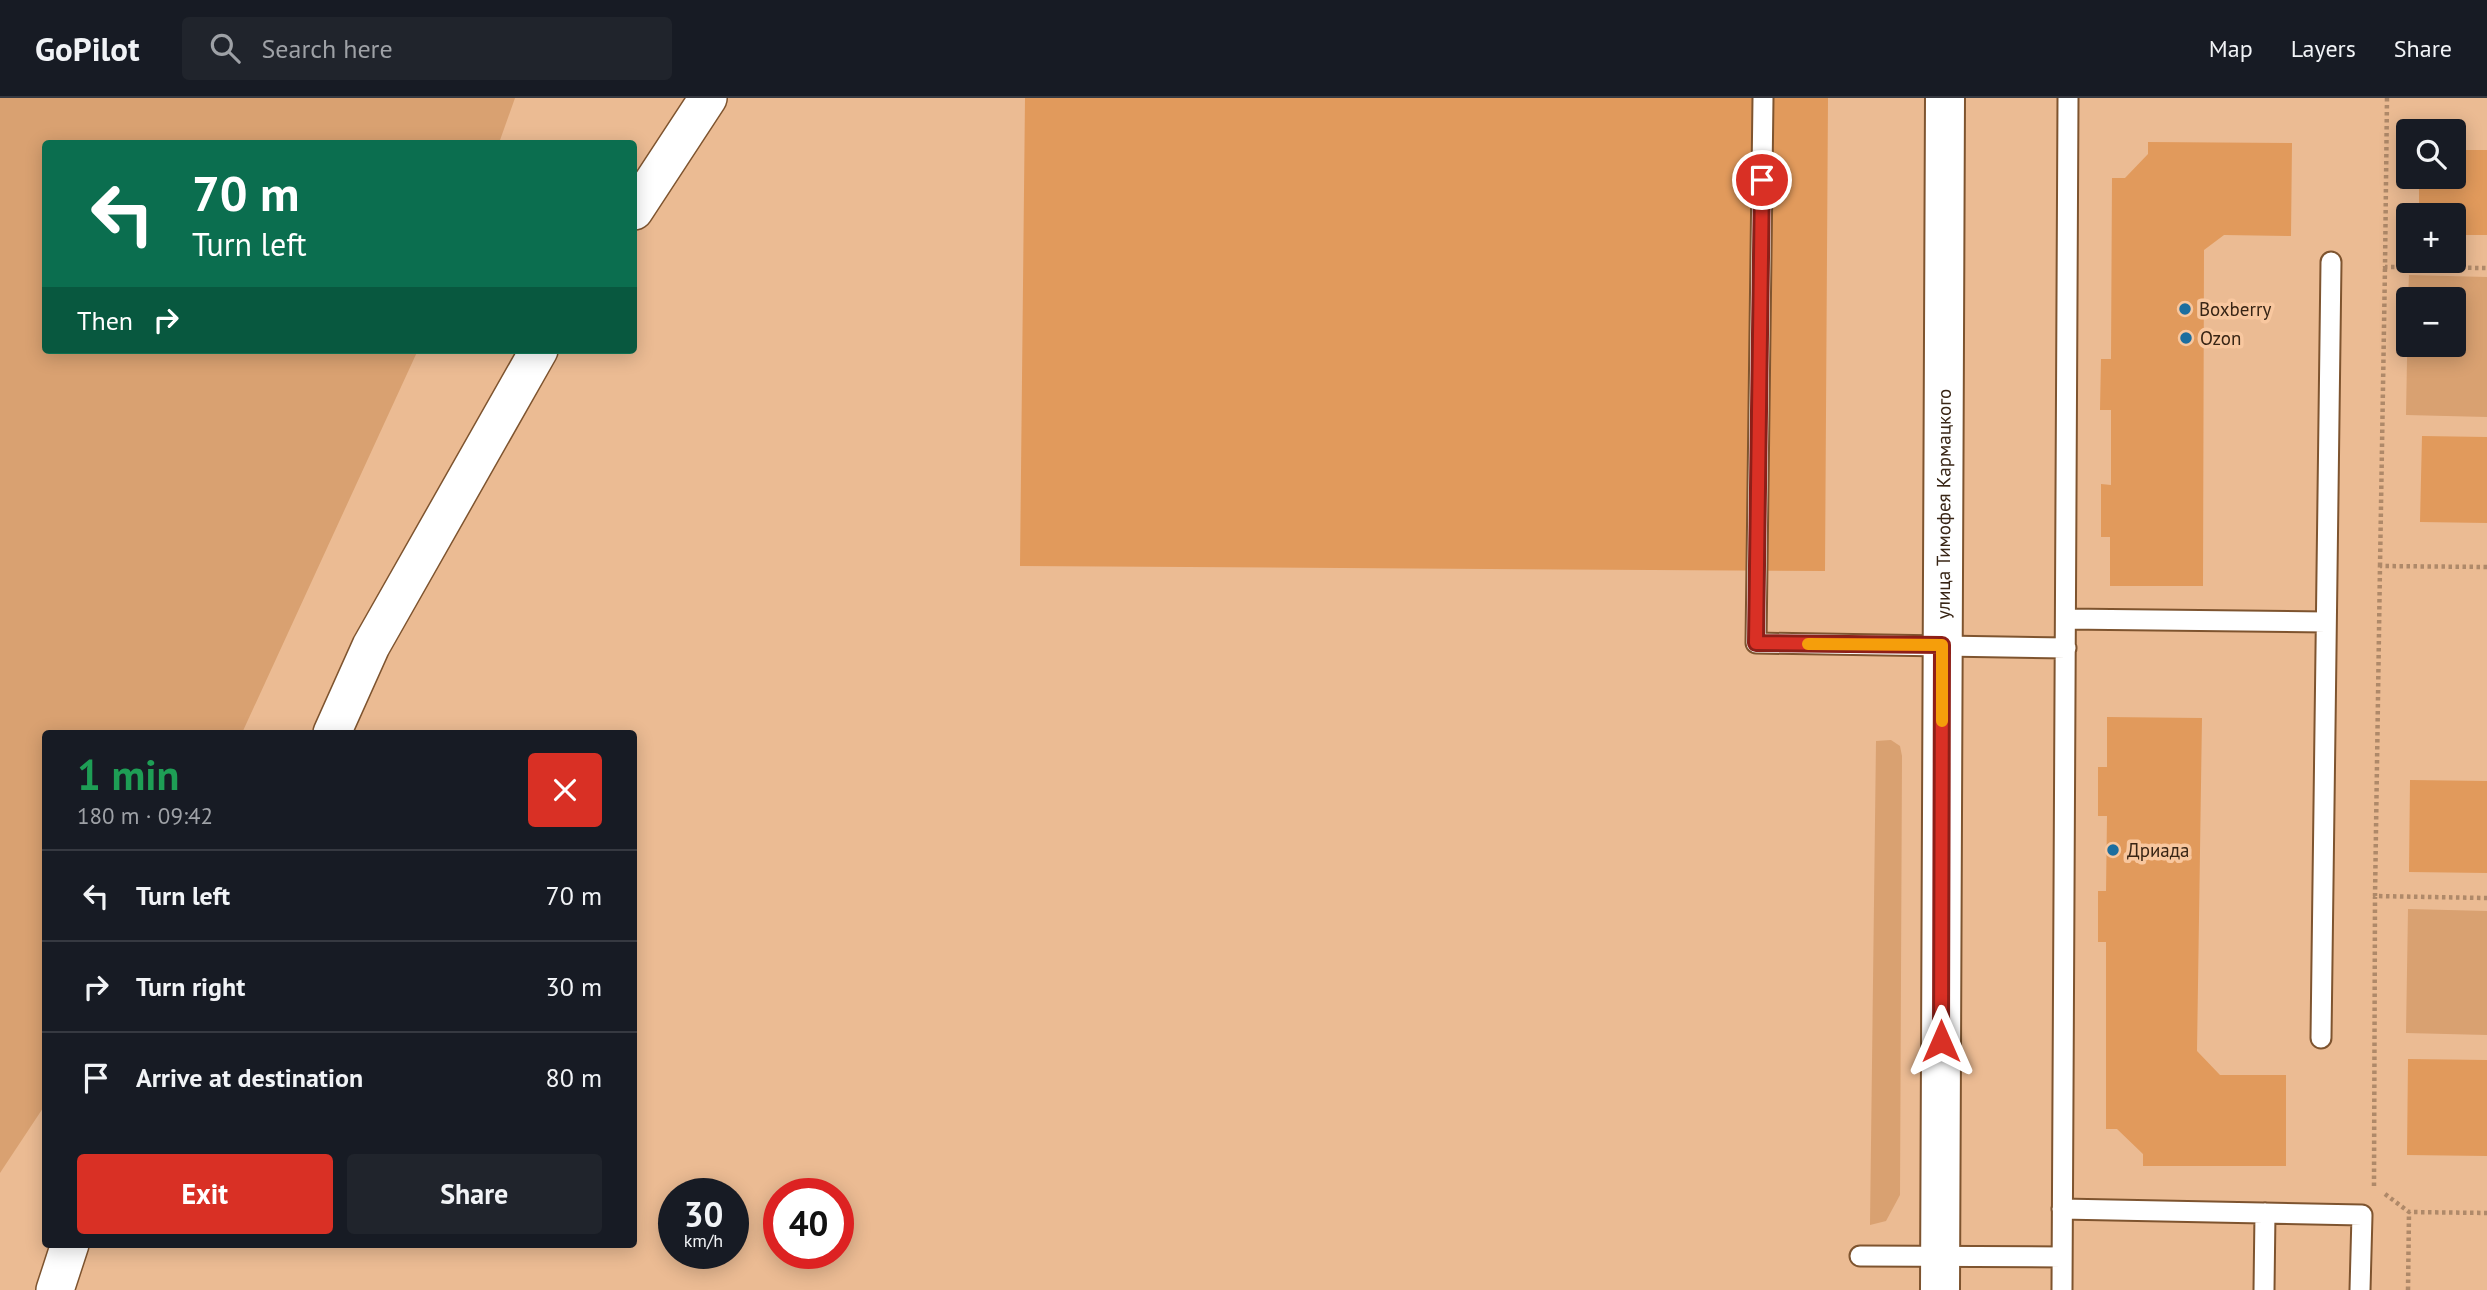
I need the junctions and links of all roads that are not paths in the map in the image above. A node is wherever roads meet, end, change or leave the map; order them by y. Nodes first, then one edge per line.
1 (708, 98) edge
2 (1763, 98) edge
3 (1945, 98) edge
4 (2068, 98) edge
5 (637, 206) edge
6 (2331, 262) dead end
7 (537, 354) edge
8 (2066, 619) junction
9 (2326, 622) junction
10 (1942, 645) junction
11 (2066, 648) junction
12 (333, 730) edge
13 (2321, 1038) dead end
14 (2062, 1209) junction
15 (2265, 1213) junction
16 (69, 1248) edge
17 (1860, 1256) dead end
18 (2062, 1257) junction
19 (1940, 1273) edge
20 (55, 1290) edge
21 (2062, 1290) edge
22 (2264, 1290) edge
23 (2360, 1290) edge

1 - 5 street
2 - 10 lane
3 - 10 street, улица Тимофея Кармацкого
4 - 8 lane
6 - 9 lane
7 - 12 street
8 - 9 lane
8 - 11 lane
9 - 13 lane
10 - 11 lane
10 - 19 street, улица Тимофея Кармацкого
11 - 14 lane
14 - 15 lane
14 - 18 lane
15 - 22 lane
15 - 23 lane
16 - 20 street
17 - 19 lane
18 - 19 lane
18 - 21 lane

